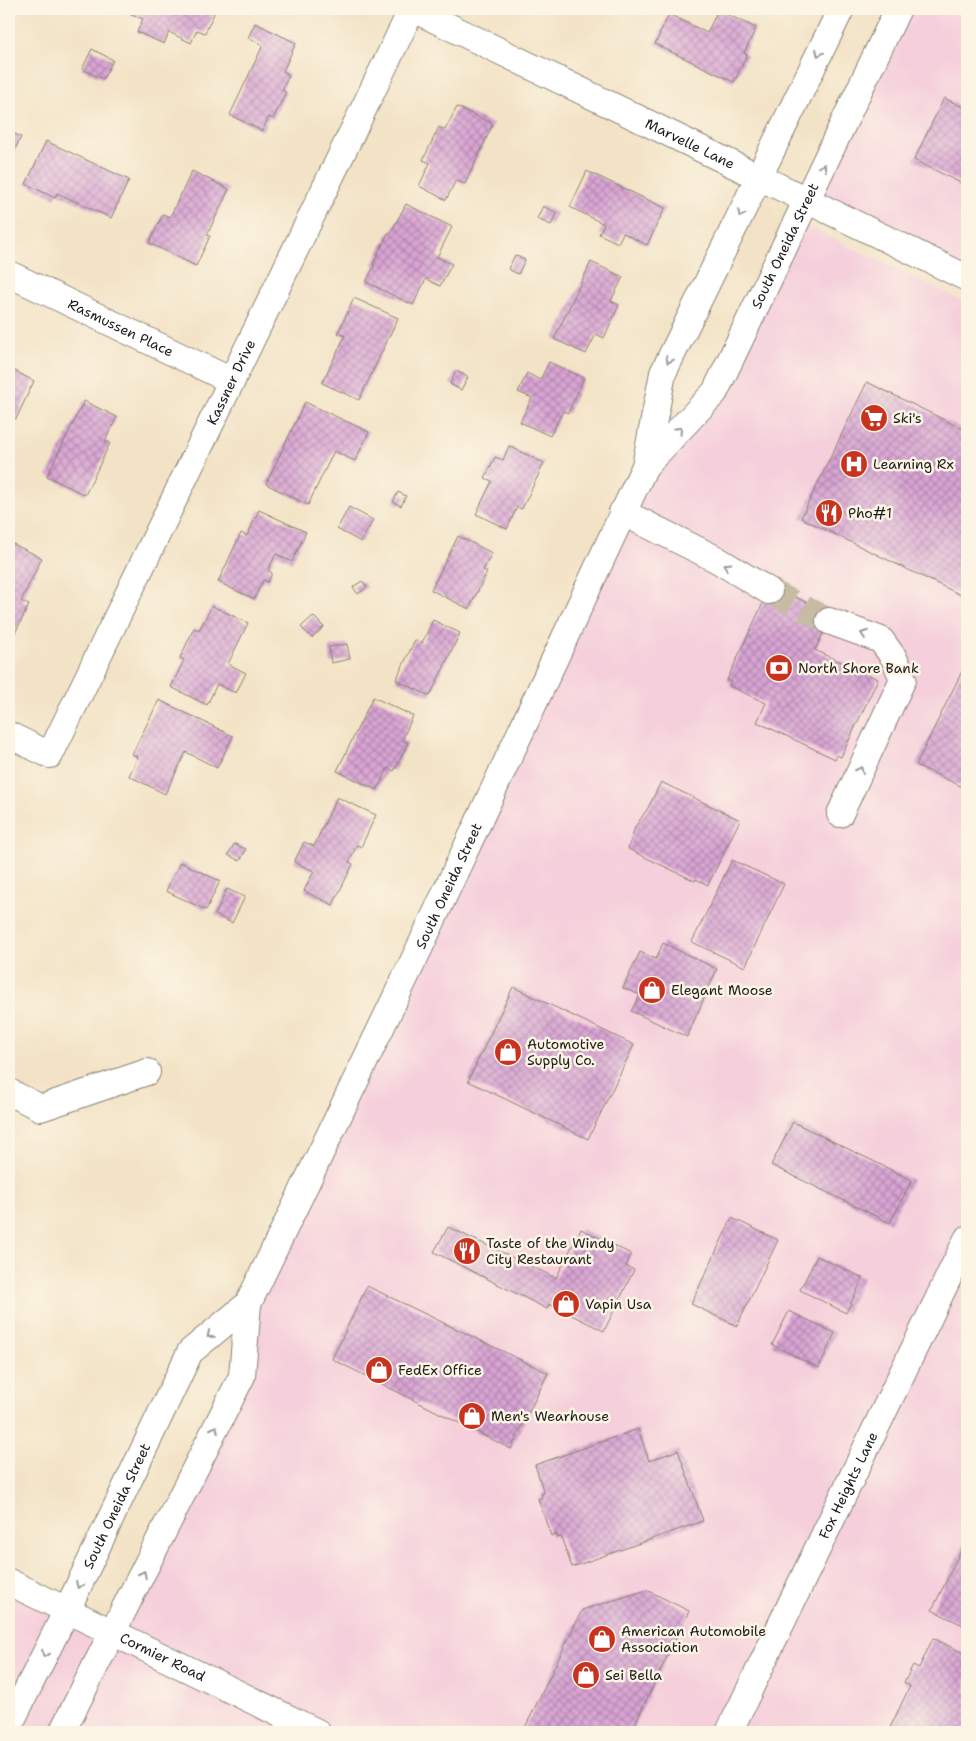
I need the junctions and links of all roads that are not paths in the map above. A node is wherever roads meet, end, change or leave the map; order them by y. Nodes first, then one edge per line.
1 (412, 9) edge
2 (841, 9) edge
3 (898, 9) edge
4 (759, 177) junction
5 (807, 200) junction
6 (9, 274) edge
7 (967, 278) edge
8 (232, 381) junction
9 (645, 466) junction
10 (622, 512) junction
11 (769, 591) tunnel mouth
12 (829, 621) tunnel mouth
13 (9, 735) edge
14 (840, 814) dead end
15 (147, 1072) dead end
16 (9, 1092) edge
17 (967, 1239) edge
18 (248, 1304) junction
19 (9, 1582) edge
20 (67, 1610) junction
21 (113, 1633) junction
22 (9, 1726) edge
23 (62, 1732) edge
24 (317, 1732) edge
25 (728, 1732) edge

1 - 4 street, Marvelle Lane
1 - 8 street, Kassner Drive
2 -> 4 street, South Oneida Street
5 -> 3 street, South Oneida Street
4 - 5 street, Marvelle Lane
4 -> 9 street, South Oneida Street
5 - 7 street, Marvelle Lane
9 -> 5 street, South Oneida Street
6 - 8 street, Rasmussen Place
8 - 13 street, Kassner Drive
9 - 10 street, South Oneida Street
11 -> 10 street
10 - 18 street, South Oneida Street
14 -> 12 street
15 - 16 street
17 - 25 street, Fox Heights Lane
18 -> 20 street, South Oneida Street
21 -> 18 street, South Oneida Street
19 - 20 street, Cormier Road
20 - 21 street, Cormier Road
20 -> 22 street, South Oneida Street
21 - 23 street, South Oneida Street
21 - 24 street, Cormier Road

